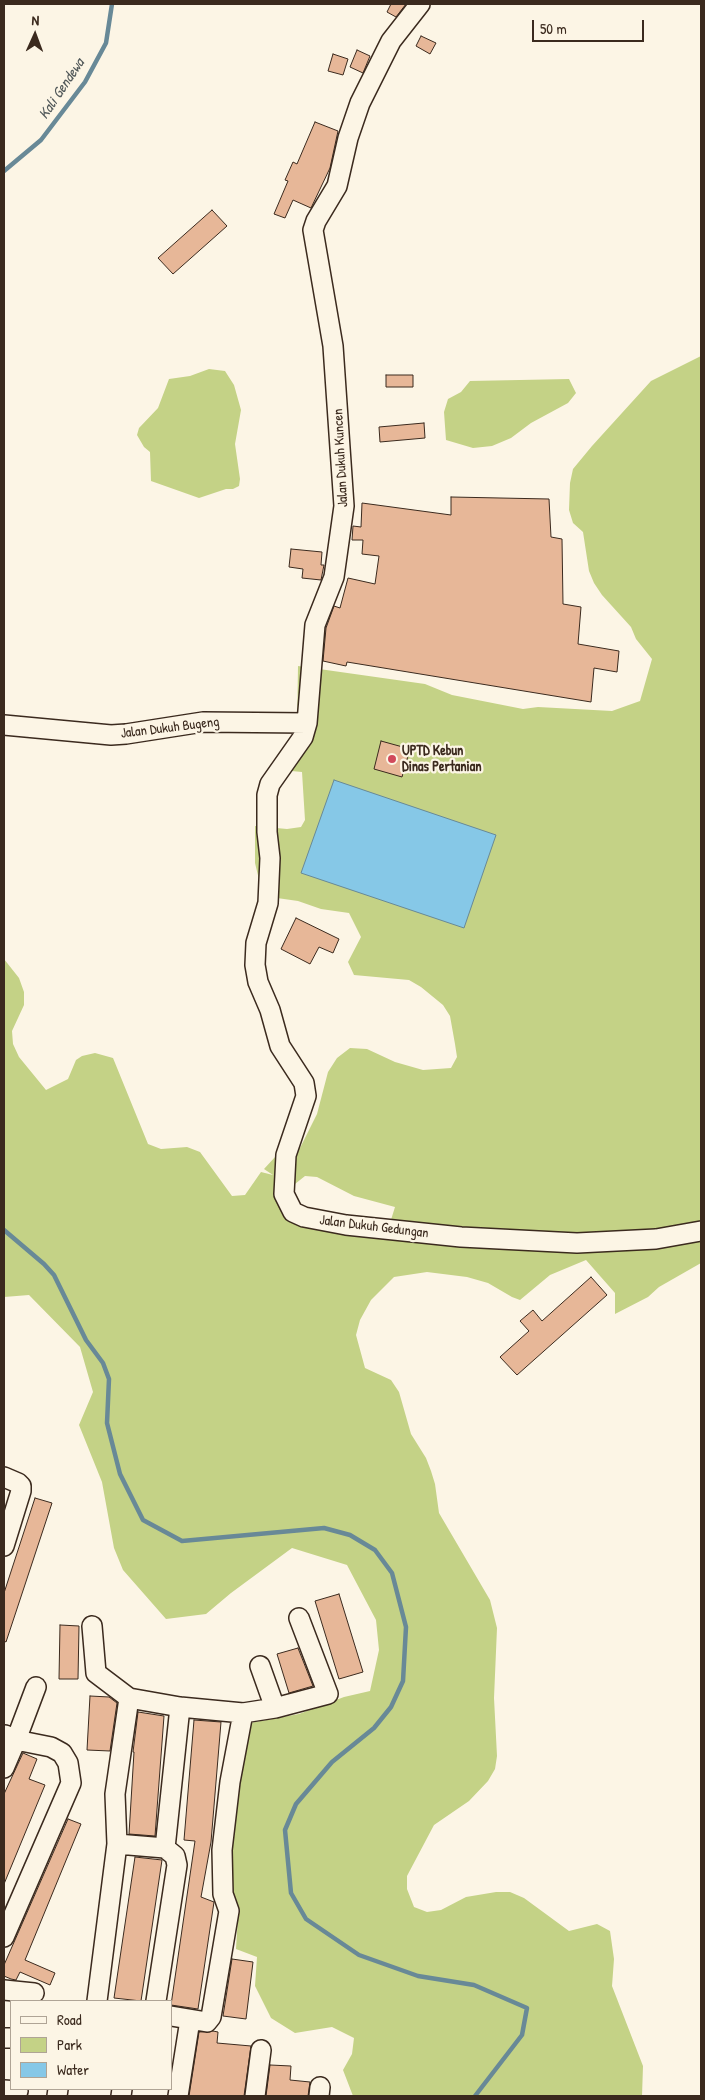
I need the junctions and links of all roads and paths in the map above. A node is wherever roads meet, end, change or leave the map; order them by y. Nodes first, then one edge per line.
1 (420, 4) edge
2 (307, 723) junction
3 (4, 725) edge
4 (258, 982) joint
5 (701, 1231) edge
6 (4, 1477) edge
7 (4, 1546) edge
8 (299, 1618) dead end
9 (92, 1626) dead end
10 (260, 1666) dead end
11 (36, 1687) dead end
12 (129, 1698) junction
13 (180, 1707) junction
14 (276, 1708) junction
15 (243, 1713) junction
16 (10, 1737) edge
17 (4, 1768) edge
18 (117, 1844) junction
19 (165, 1848) junction
20 (4, 1937) edge
21 (4, 1990) edge
22 (34, 1993) dead end
23 (97, 2000) edge
24 (156, 2000) edge
25 (180, 2018) edge
26 (261, 2050) dead end
27 (178, 2096) edge
28 (255, 2096) edge

1 - 2 street, Jalan Dukuh Kuncen
2 - 3 street, Jalan Dukuh Bugeng
2 - 4 street, Jalan Dukuh Kuncen
4 - 5 street, Jalan Dukuh Gedungan
6 - 7 street
8 - 14 street
9 - 12 street
10 - 14 street
11 - 16 street
12 - 13 street
12 - 18 street
13 - 15 street
13 - 19 street
14 - 15 street
15 - 25 street
16 - 17 street
16 - 20 street
18 - 19 street
18 - 23 street
19 - 24 street
21 - 22 street
25 - 27 street
26 - 28 street

